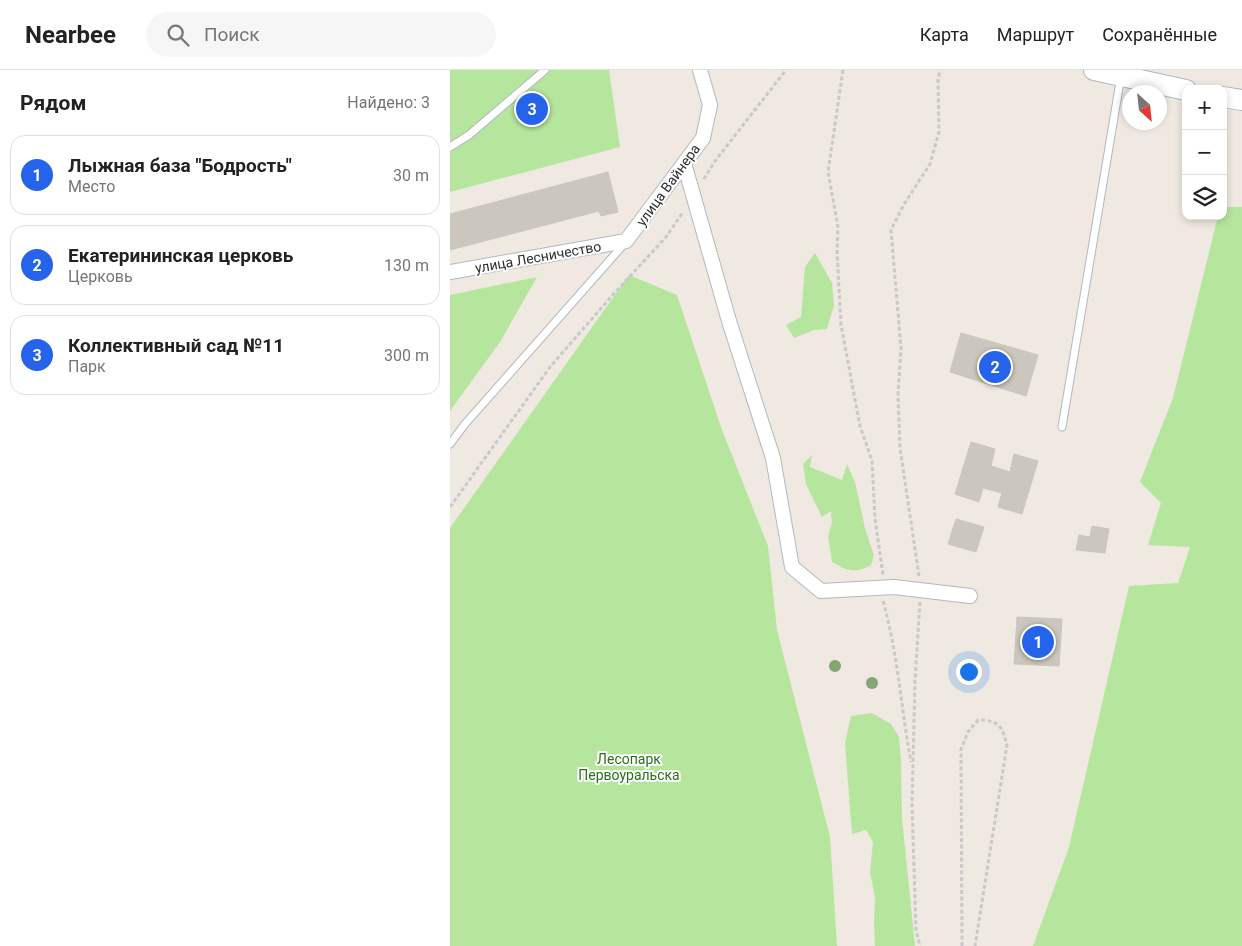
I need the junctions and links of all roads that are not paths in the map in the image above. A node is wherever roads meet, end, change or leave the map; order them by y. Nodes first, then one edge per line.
1 (545, 70) edge
2 (700, 70) edge
3 (1094, 70) edge
4 (1121, 76) junction
5 (1182, 89) edge
6 (1227, 98) edge
7 (1242, 100) edge
8 (450, 148) edge
9 (684, 164) junction
10 (626, 241) junction
11 (450, 272) edge
12 (1062, 427) dead end
13 (450, 444) edge
14 (970, 596) dead end

1 - 8 lane
2 - 9 street, улица Вайнера
3 - 4 street
4 - 5 street
4 - 12 lane
6 - 7 street
9 - 10 street, улица Вайнера
9 - 14 street
10 - 11 street, улица Лесничество
10 - 13 lane

